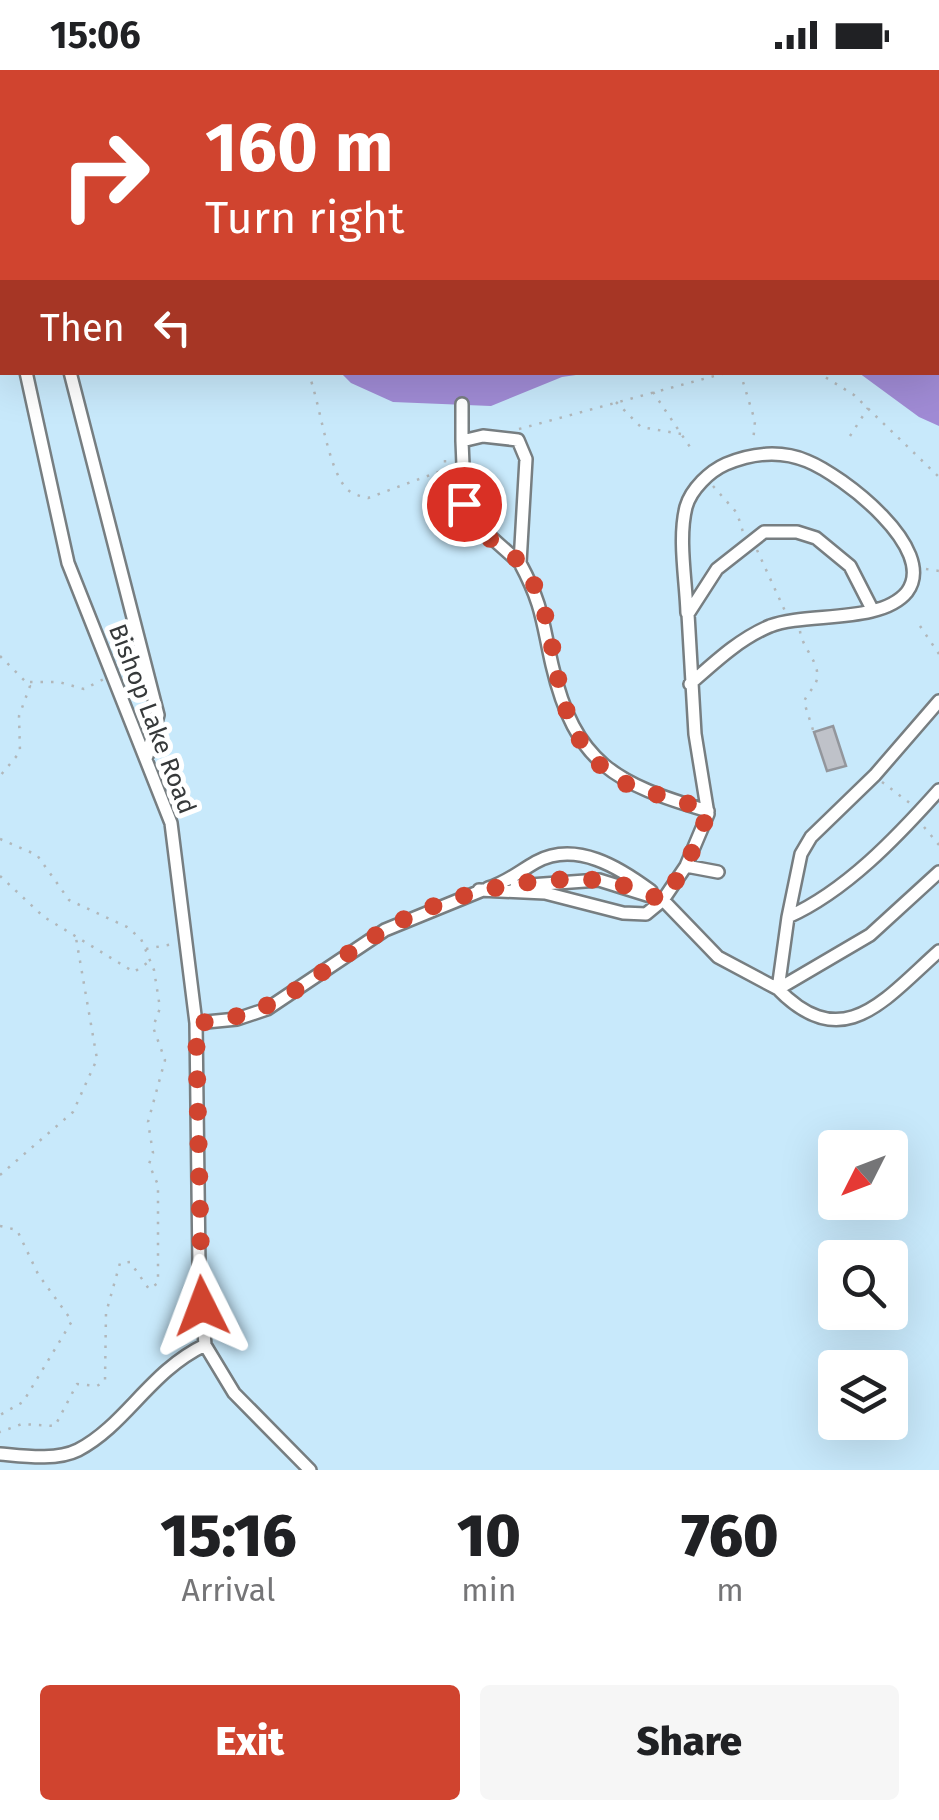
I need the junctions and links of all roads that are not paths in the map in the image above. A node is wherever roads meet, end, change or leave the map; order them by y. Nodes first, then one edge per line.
1 (27, 375) edge
2 (71, 375) edge
3 (462, 404) dead end
4 (462, 440) junction
5 (520, 564) junction
6 (872, 609) junction
7 (688, 614) junction
8 (689, 650) junction
9 (712, 665) junction
10 (690, 684) junction
11 (939, 701) edge
12 (148, 756) junction
13 (939, 790) edge
14 (708, 811) junction
15 (686, 866) junction
16 (718, 872) dead end
17 (939, 872) edge
18 (479, 890) junction
19 (790, 899) junction
20 (663, 900) junction
21 (814, 905) junction
22 (788, 917) junction
23 (939, 951) edge
24 (778, 989) junction
25 (196, 1023) junction
26 (205, 1345) junction
27 (0, 1454) edge
28 (310, 1470) edge

1 - 12 street, Bishop Lake Road
2 - 12 street
3 - 4 street
4 - 5 street
4 - 5 street
5 - 14 street
6 - 7 street
6 - 7 street
6 - 9 street
7 - 8 street
8 - 9 street
8 - 10 street
9 - 10 street
10 - 14 street
11 - 19 street
12 - 25 street, Bishop Lake Road
13 - 21 street
14 - 15 street
15 - 16 street
15 - 20 street
17 - 24 street
18 - 20 street
18 - 20 street
18 - 20 street
18 - 25 street
19 - 21 street
19 - 22 street
20 - 24 street
21 - 22 street
22 - 24 street
23 - 24 street
25 - 26 street, Bishop Lake Road
26 - 27 street
26 - 28 street, Bishop Lake Road

